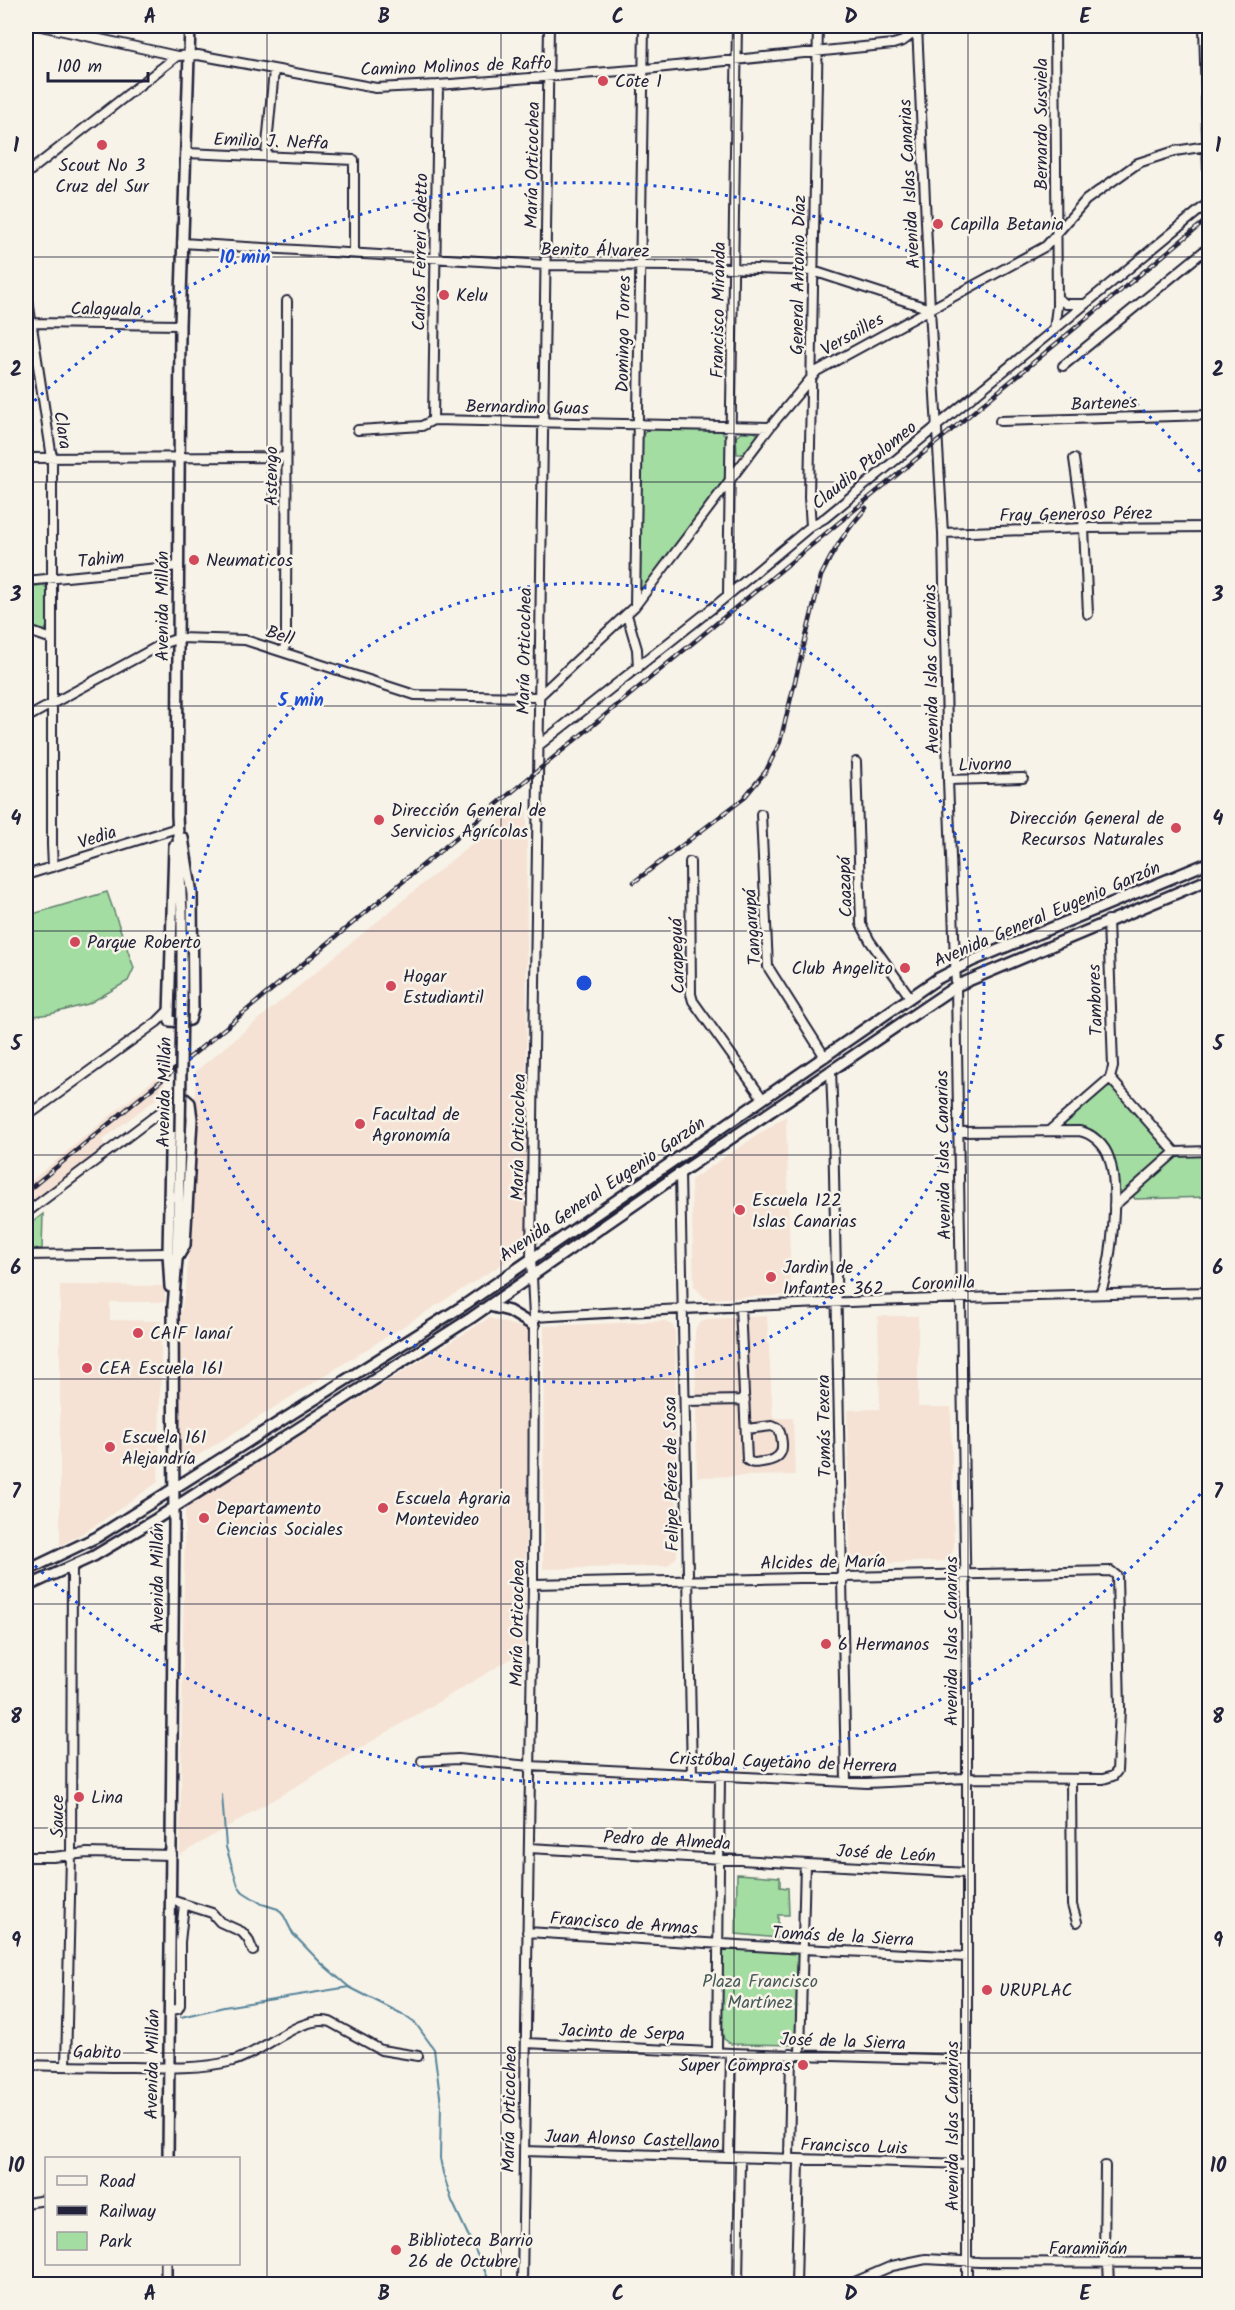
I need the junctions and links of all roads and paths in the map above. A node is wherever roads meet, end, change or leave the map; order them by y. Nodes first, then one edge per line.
1 (41, 26) edge
2 (190, 26) edge
3 (549, 26) edge
4 (644, 26) edge
5 (737, 26) edge
6 (818, 26) edge
7 (1055, 26) edge
8 (919, 27) edge
9 (1206, 28) edge
10 (818, 53) junction
11 (189, 55) junction
12 (177, 56) junction
13 (736, 61) junction
14 (274, 70) junction
15 (643, 70) junction
16 (549, 77) junction
17 (438, 85) junction
18 (1207, 146) junction
19 (186, 153) junction
20 (266, 155) junction
21 (26, 174) edge
22 (1207, 204) junction
23 (1056, 234) junction
24 (182, 243) junction
25 (1209, 245) edge
26 (354, 252) junction
27 (435, 257) junction
28 (545, 265) junction
29 (639, 266) junction
30 (734, 268) junction
31 (813, 271) junction
32 (26, 287) edge
33 (1057, 298) junction
34 (287, 301) dead end
35 (1086, 304) junction
36 (930, 309) junction
37 (31, 323) junction
38 (180, 325) junction
39 (1054, 330) junction
40 (1063, 366) dead end
41 (811, 377) junction
42 (1209, 415) edge
43 (433, 420) junction
44 (1000, 421) dead end
45 (542, 423) junction
46 (637, 423) junction
47 (731, 426) junction
48 (936, 426) junction
49 (770, 428) junction
50 (358, 430) dead end
51 (286, 457) junction
52 (26, 458) edge
53 (52, 458) junction
54 (180, 458) junction
55 (1074, 459) dead end
56 (730, 481) junction
57 (811, 526) junction
58 (1209, 527) edge
59 (1084, 528) junction
60 (943, 533) junction
61 (179, 566) junction
62 (52, 578) junction
63 (26, 581) edge
64 (729, 594) junction
65 (635, 606) junction
66 (1088, 614) dead end
67 (627, 615) junction
68 (26, 630) edge
69 (179, 638) junction
70 (52, 639) junction
71 (637, 649) junction
72 (284, 652) junction
73 (653, 656) junction
74 (638, 668) junction
75 (538, 697) junction
76 (53, 703) junction
77 (26, 718) edge
78 (538, 746) junction
79 (856, 762) dead end
80 (1023, 778) dead end
81 (948, 780) junction
82 (760, 814) dead end
83 (177, 815) junction
84 (177, 830) junction
85 (690, 862) dead end
86 (1209, 862) edge
87 (53, 867) junction
88 (26, 875) edge
89 (1209, 879) edge
90 (1108, 920) junction
91 (955, 969) junction
92 (956, 986) junction
93 (910, 997) junction
94 (169, 1010) junction
95 (157, 1022) junction
96 (170, 1022) junction
97 (825, 1057) junction
98 (831, 1070) junction
99 (1110, 1078) junction
100 (763, 1099) junction
101 (171, 1104) junction
102 (26, 1117) edge
103 (1050, 1130) junction
104 (958, 1132) junction
105 (1209, 1151) edge
106 (1175, 1152) junction
107 (680, 1173) junction
108 (1114, 1206) junction
109 (26, 1213) edge
110 (168, 1253) junction
111 (26, 1255) edge
112 (531, 1257) junction
113 (177, 1260) junction
114 (532, 1276) junction
115 (1209, 1292) edge
116 (1100, 1294) junction
117 (961, 1298) junction
118 (837, 1302) junction
119 (489, 1306) junction
120 (740, 1306) junction
121 (173, 1307) junction
122 (683, 1308) junction
123 (534, 1321) junction
124 (744, 1400) junction
125 (685, 1401) junction
126 (746, 1429) junction
127 (174, 1489) junction
128 (174, 1508) junction
129 (72, 1566) junction
130 (26, 1571) edge
131 (1114, 1572) joint
132 (965, 1574) junction
133 (843, 1577) junction
134 (688, 1579) junction
135 (533, 1584) junction
136 (26, 1587) edge
137 (423, 1761) dead end
138 (530, 1766) junction
139 (692, 1775) junction
140 (720, 1777) junction
141 (966, 1778) junction
142 (1071, 1780) junction
143 (846, 1781) junction
144 (529, 1848) junction
145 (172, 1855) junction
146 (71, 1856) junction
147 (26, 1857) edge
148 (719, 1858) junction
149 (805, 1864) junction
150 (967, 1873) junction
151 (171, 1900) junction
152 (184, 1904) junction
153 (1077, 1922) dead end
154 (527, 1932) junction
155 (718, 1944) junction
156 (803, 1949) junction
157 (253, 1951) dead end
158 (967, 1957) junction
159 (169, 2010) junction
160 (526, 2043) junction
161 (717, 2051) junction
162 (731, 2053) junction
163 (791, 2054) junction
164 (800, 2054) junction
165 (418, 2056) dead end
166 (967, 2060) junction
167 (26, 2065) edge
168 (66, 2066) junction
169 (169, 2068) junction
170 (524, 2151) junction
171 (168, 2157) edge
172 (729, 2157) junction
173 (740, 2158) junction
174 (789, 2159) junction
175 (799, 2160) junction
176 (967, 2164) junction
177 (1105, 2166) dead end
178 (45, 2200) edge
179 (26, 2203) edge
180 (967, 2260) junction
181 (1106, 2263) junction
182 (1209, 2263) edge
183 (166, 2265) edge
184 (166, 2284) edge
185 (522, 2284) edge
186 (738, 2284) edge
187 (796, 2284) edge
188 (850, 2284) edge
189 (968, 2284) edge
190 (1108, 2284) edge

1 - 12 street, Camino Molinos de Raffo
2 - 11 main road, Avenida Millán
3 - 16 street, María Orticochea
4 - 15 street, Domingo Torres
5 - 13 street, Francisco Miranda
6 - 10 street, General Antonio Díaz
7 - 23 street, Bernardo Susviela
8 - 10 street, Camino Molinos de Raffo
8 - 36 street, Avenida Islas Canarias
9 - 18 street
10 - 13 street, Camino Molinos de Raffo
10 - 31 street, General Antonio Díaz
11 - 12 street, Camino Molinos de Raffo
11 - 14 street, Camino Molinos de Raffo
11 - 19 main road, Avenida Millán
12 - 21 street
13 - 15 street, Camino Molinos de Raffo
13 - 30 street, Francisco Miranda
14 - 17 street, Camino Molinos de Raffo
14 - 20 street
15 - 16 street, Camino Molinos de Raffo
15 - 29 street, Domingo Torres
16 - 17 street, Camino Molinos de Raffo
16 - 28 street, María Orticochea
17 - 27 street, Carlos Ferreri Odetto
18 - 22 street
18 - 23 street, Versailles
19 - 20 street, Emilio J. Neffa
19 - 24 main road, Avenida Millán
20 - 26 street, Emilio J. Neffa
22 - 25 street
22 - 35 street, Claudio Ptolomeo
23 - 33 street, Bernardo Susviela
23 - 36 street, Versailles
24 - 26 street, Benito Álvarez
24 - 38 main road, Avenida Millán
25 - 40 street
26 - 27 street, Benito Álvarez
27 - 28 street, Benito Álvarez
27 - 43 street, Carlos Ferreri Odetto
28 - 29 street, Benito Álvarez
28 - 45 street, María Orticochea
29 - 30 street, Benito Álvarez
29 - 46 street, Domingo Torres
30 - 31 street, Benito Álvarez
30 - 47 street, Francisco Miranda
31 - 36 street, Benito Álvarez
31 - 41 street, General Antonio Díaz
32 - 37 street, Clara
33 - 35 street
33 - 39 street, Bernardo Susviela
34 - 51 street, Astengo
35 - 39 street, Claudio Ptolomeo
36 - 41 street, Versailles
36 - 48 street, Avenida Islas Canarias
37 - 38 street, Calaguala
37 - 53 street, Clara
38 - 54 main road, Avenida Millán
39 - 48 street, Claudio Ptolomeo
41 - 49 street, Versailles
41 - 57 street, General Antonio Díaz
42 - 44 street, Bartenes
43 - 45 street, Bernardino Guas
43 - 50 street, Bernardino Guas
45 - 46 street, Bernardino Guas
45 - 75 street, María Orticochea
46 - 47 street, Bernardino Guas
46 - 65 street, Domingo Torres
47 - 49 street, Bernardino Guas
47 - 56 street, Francisco Miranda
48 - 57 street, Claudio Ptolomeo
48 - 60 street, Avenida Islas Canarias
49 - 56 street, Versailles
51 - 54 street
51 - 72 street, Astengo
52 - 53 street
53 - 54 street
53 - 62 street, Clara
54 - 61 main road, Avenida Millán
55 - 59 street
56 - 64 street, Francisco Miranda
56 - 65 street, Versailles
57 - 64 street, Claudio Ptolomeo
58 - 59 street, Fray Generoso Pérez
59 - 60 street, Fray Generoso Pérez
59 - 66 street
60 - 81 street, Avenida Islas Canarias
61 - 62 street, Tahim
61 - 69 main road, Avenida Millán
62 - 63 street, Tahim
62 - 70 street, Clara
64 - 73 street, Claudio Ptolomeo
65 - 67 street, Versailles
67 - 71 street
67 - 75 street, Versailles
68 - 70 street
69 - 72 street, Bell
69 - 76 street, Bell
69 - 83 main road, Avenida Millán
70 - 76 street, Clara
71 - 73 street
71 - 74 street
72 - 75 street, Bell
73 - 74 street, Claudio Ptolomeo
74 - 78 street, Claudio Ptolomeo
75 - 78 street, María Orticochea
76 - 77 street, Bell
76 - 87 street, Clara
78 - 112 street, María Orticochea
79 - 93 street, Caazapá
80 - 81 street, Livorno
81 - 91 street, Avenida Islas Canarias
82 - 97 street, Tangarupá
83 - 84 main road, Avenida Millán
83 - 96 main road
84 - 87 street, Vedia
84 - 94 main road
84 - 113 main road, Avenida Millán, bridge
85 - 100 street, Carapeguá
86 - 91 main road, Avenida General Eugenio Garzón
87 - 88 street, Vedia
89 - 90 main road, Avenida General Eugenio Garzón
90 - 92 main road, Avenida General Eugenio Garzón
90 - 99 street, Tambores
91 - 92 street, Avenida Islas Canarias
91 - 93 main road, Avenida General Eugenio Garzón
92 - 98 main road, Avenida General Eugenio Garzón
92 - 104 street, Avenida Islas Canarias
93 - 97 main road, Avenida General Eugenio Garzón
94 - 95 street
94 - 96 main road
95 - 96 street
95 - 102 street
97 - 100 main road, Avenida General Eugenio Garzón
98 - 107 main road, Avenida General Eugenio Garzón
98 - 118 street, Tomás Texera
99 - 103 street
99 - 106 street
100 - 112 main road, Avenida General Eugenio Garzón
101 - 109 street
101 - 110 main road
101 - 113 main road
103 - 104 street
103 - 108 street
104 - 117 street, Avenida Islas Canarias
105 - 106 street
106 - 108 street
107 - 114 main road, Avenida General Eugenio Garzón
107 - 122 street, Felipe Pérez de Sosa
108 - 116 street
110 - 111 street
110 - 121 main road
112 - 114 street, María Orticochea
112 - 127 main road, Avenida General Eugenio Garzón
113 - 121 main road, Avenida Millán
114 - 119 main road, Avenida General Eugenio Garzón
114 - 123 street, María Orticochea
115 - 116 street, Coronilla
116 - 117 street, Coronilla
117 - 118 street, Coronilla
117 - 132 street, Avenida Islas Canarias
118 - 120 street, Coronilla
118 - 133 street, Tomás Texera
119 - 123 main road
119 - 128 main road, Avenida General Eugenio Garzón
120 - 122 street, Coronilla
120 - 124 street
121 - 127 main road, Avenida Millán
122 - 123 street, Coronilla
122 - 125 street, Felipe Pérez de Sosa
123 - 135 street, María Orticochea
124 - 125 street
124 - 126 street
125 - 134 street, Felipe Pérez de Sosa
126 - 126 street
127 - 128 main road, Avenida Millán
127 - 130 main road, Avenida General Eugenio Garzón
128 - 129 main road, Avenida General Eugenio Garzón
128 - 145 main road, Avenida Millán
129 - 136 main road, Avenida General Eugenio Garzón
129 - 146 street, Sauce
131 - 132 street, Alcides de María
131 - 142 street, Cristóbal Cayetano de Herrera
132 - 133 street, Alcides de María
132 - 141 street, Avenida Islas Canarias
133 - 134 street, Alcides de María
133 - 143 street, Tomás Texera
134 - 135 street, Alcides de María
134 - 139 street, Felipe Pérez de Sosa
135 - 138 street, María Orticochea
137 - 138 street, Cristóbal Cayetano de Herrera
138 - 139 street, Cristóbal Cayetano de Herrera
138 - 144 street, María Orticochea
139 - 140 street, Cristóbal Cayetano de Herrera
140 - 143 street, Cristóbal Cayetano de Herrera
140 - 148 street
141 - 142 street, Cristóbal Cayetano de Herrera
141 - 143 street, Cristóbal Cayetano de Herrera
141 - 150 street, Avenida Islas Canarias
142 - 153 street
144 - 148 street, Pedro de Almeda
144 - 154 street, María Orticochea
145 - 146 street
145 - 151 main road, Avenida Millán
146 - 147 street
146 - 168 street, Sauce
148 - 149 street, Pedro de Almeda
148 - 155 street
149 - 150 street, José de León
149 - 156 street
150 - 158 street, Avenida Islas Canarias
151 - 152 street
151 - 159 main road, Avenida Millán
152 - 157 street
152 - 159 street
154 - 155 street, Francisco de Armas
154 - 160 street, María Orticochea
155 - 156 street, Tomás de la Sierra
155 - 161 street
156 - 158 street, Tomás de la Sierra
156 - 164 street
158 - 166 street, Avenida Islas Canarias
159 - 169 main road, Avenida Millán
160 - 161 street, Jacinto de Serpa
160 - 170 street, María Orticochea
161 - 162 street, José de la Sierra
162 - 163 street, José de la Sierra
162 - 172 street
163 - 164 street, José de la Sierra
163 - 174 street
164 - 166 street, José de la Sierra
165 - 169 street, Gabito
166 - 176 street, Avenida Islas Canarias
167 - 168 street, Gabito
168 - 169 street, Gabito
169 - 171 main road, Avenida Millán
170 - 172 street, Juan Alonso Castellano
170 - 185 street, María Orticochea
172 - 173 street, Juan Alonso Castellano
173 - 174 street, Francisco Luis
173 - 186 street
174 - 175 street, Francisco Luis
175 - 176 street, Francisco Luis
175 - 187 street
176 - 180 street, Avenida Islas Canarias
177 - 181 street
178 - 179 street
180 - 181 street, Faramiñán
180 - 188 street, Faramiñán
180 - 189 street, Avenida Islas Canarias
181 - 182 street, Faramiñán
181 - 190 street
183 - 184 main road

